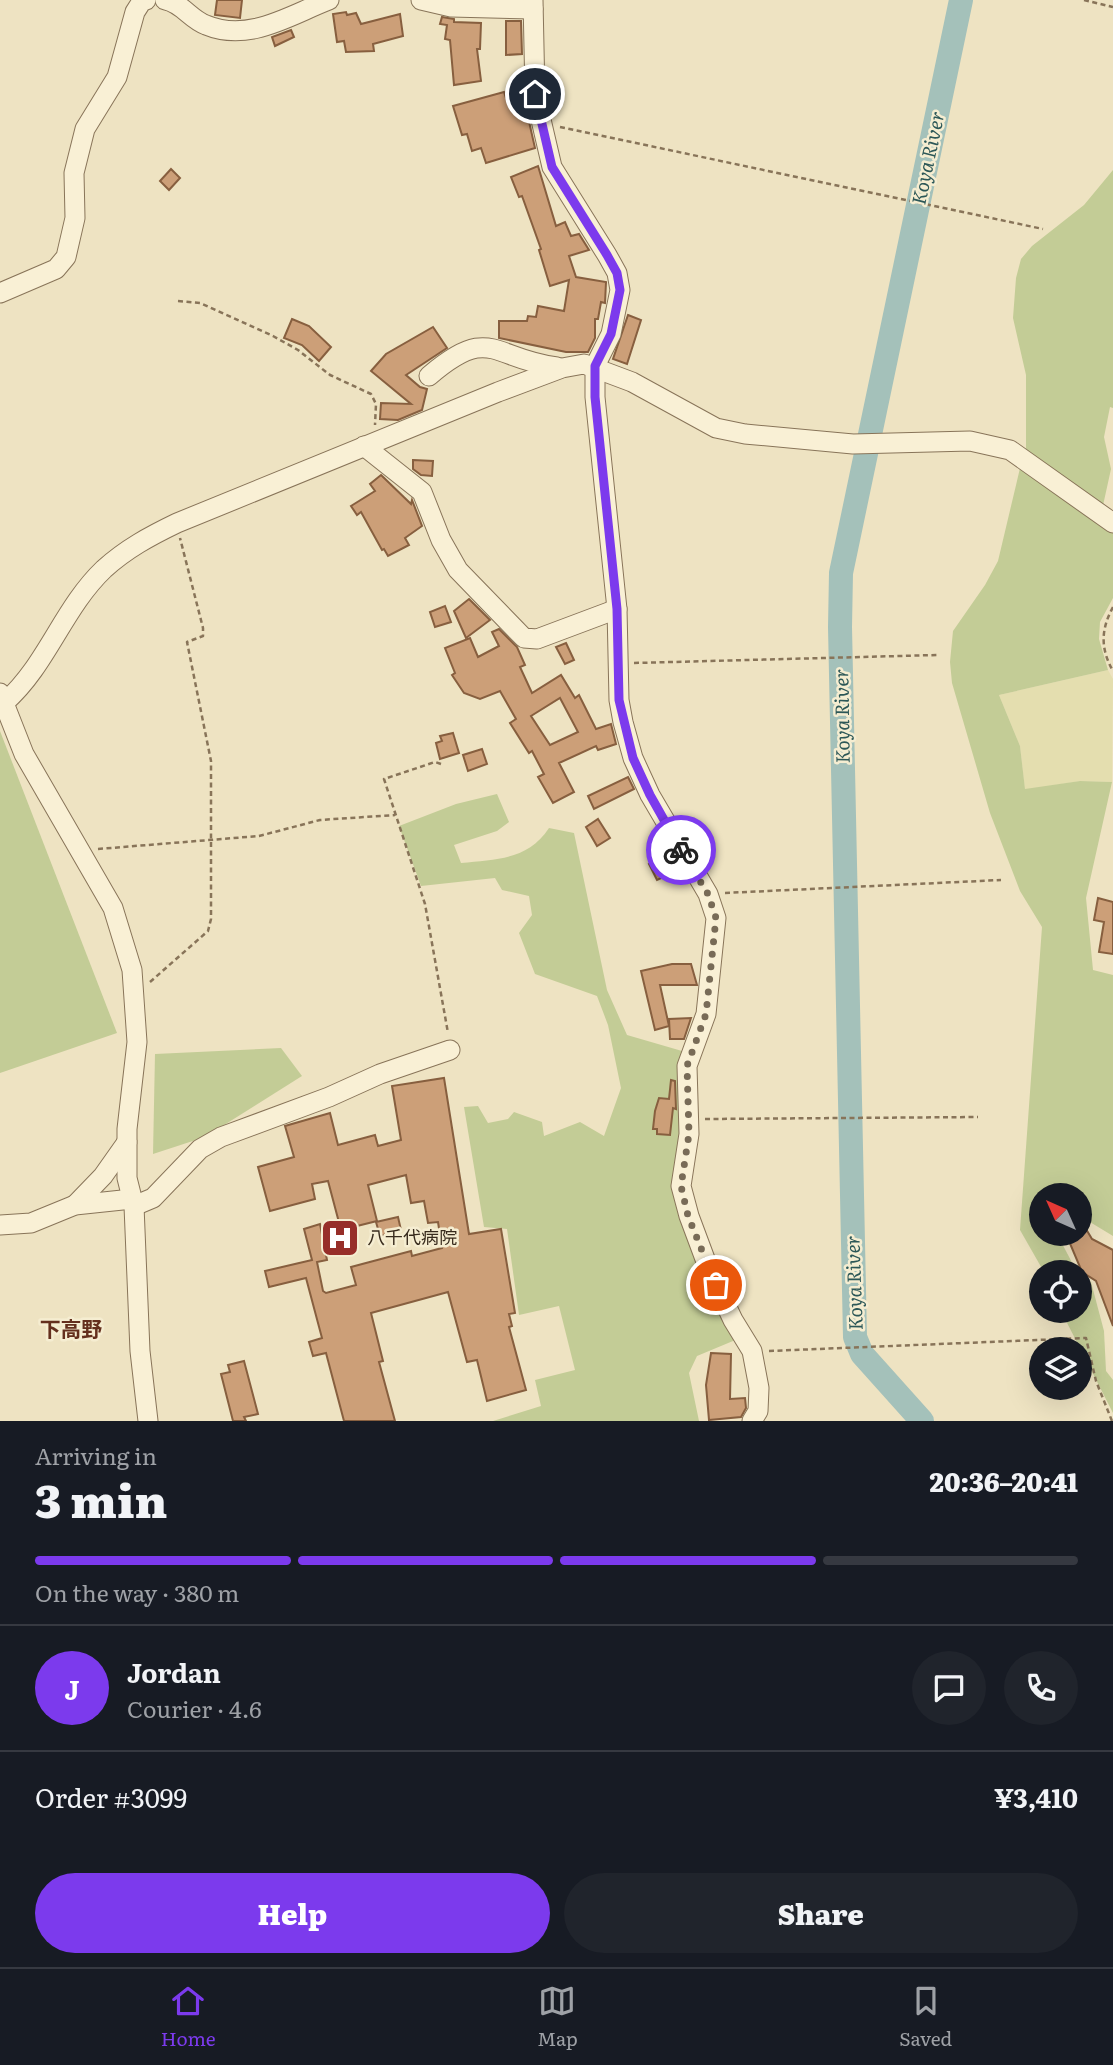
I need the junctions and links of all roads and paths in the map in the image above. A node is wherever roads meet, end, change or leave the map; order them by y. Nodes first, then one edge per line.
1 (146, 0) edge
2 (165, 0) edge
3 (329, 0) edge
4 (421, 0) edge
5 (1084, 0) edge
6 (533, 5) edge
7 (1113, 7) edge
8 (542, 124) junction
9 (1043, 229) dead end
10 (0, 293) edge
11 (178, 301) dead end
12 (595, 366) junction
13 (562, 368) junction
14 (429, 376) dead end
15 (370, 444) junction
16 (177, 523) junction
17 (1113, 523) edge
18 (1113, 607) edge
19 (617, 609) junction
20 (937, 656) dead end
21 (617, 664) junction
22 (1113, 671) edge
23 (2, 698) edge
24 (441, 764) dead end
25 (395, 816) junction
26 (211, 840) junction
27 (81, 850) junction
28 (1001, 880) dead end
29 (708, 894) junction
30 (134, 996) junction
31 (450, 1050) joint
32 (978, 1117) dead end
33 (688, 1119) junction
34 (127, 1142) junction
35 (133, 1202) junction
36 (75, 1205) junction
37 (0, 1225) edge
38 (752, 1352) junction
39 (148, 1421) edge
40 (752, 1421) edge
41 (1112, 1421) edge

1 - 10 street
2 - 3 street
4 - 6 street
5 - 7 path
6 - 8 street
8 - 9 path
8 - 12 street
11 - 15 path
12 - 13 street
12 - 17 street
12 - 19 street
13 - 14 street
13 - 15 street
15 - 16 street
15 - 19 street
16 - 23 street
16 - 26 path
18 - 22 path
19 - 21 street
20 - 21 path
21 - 29 street
23 - 27 street
24 - 25 path
25 - 26 path
25 - 31 path
26 - 27 path
26 - 30 path
27 - 30 street
28 - 29 path
29 - 33 street
30 - 34 street
31 - 35 street
32 - 33 path
33 - 38 street
34 - 35 street
34 - 36 street
35 - 36 street
35 - 39 street
36 - 37 street
38 - 40 street
38 - 41 path

